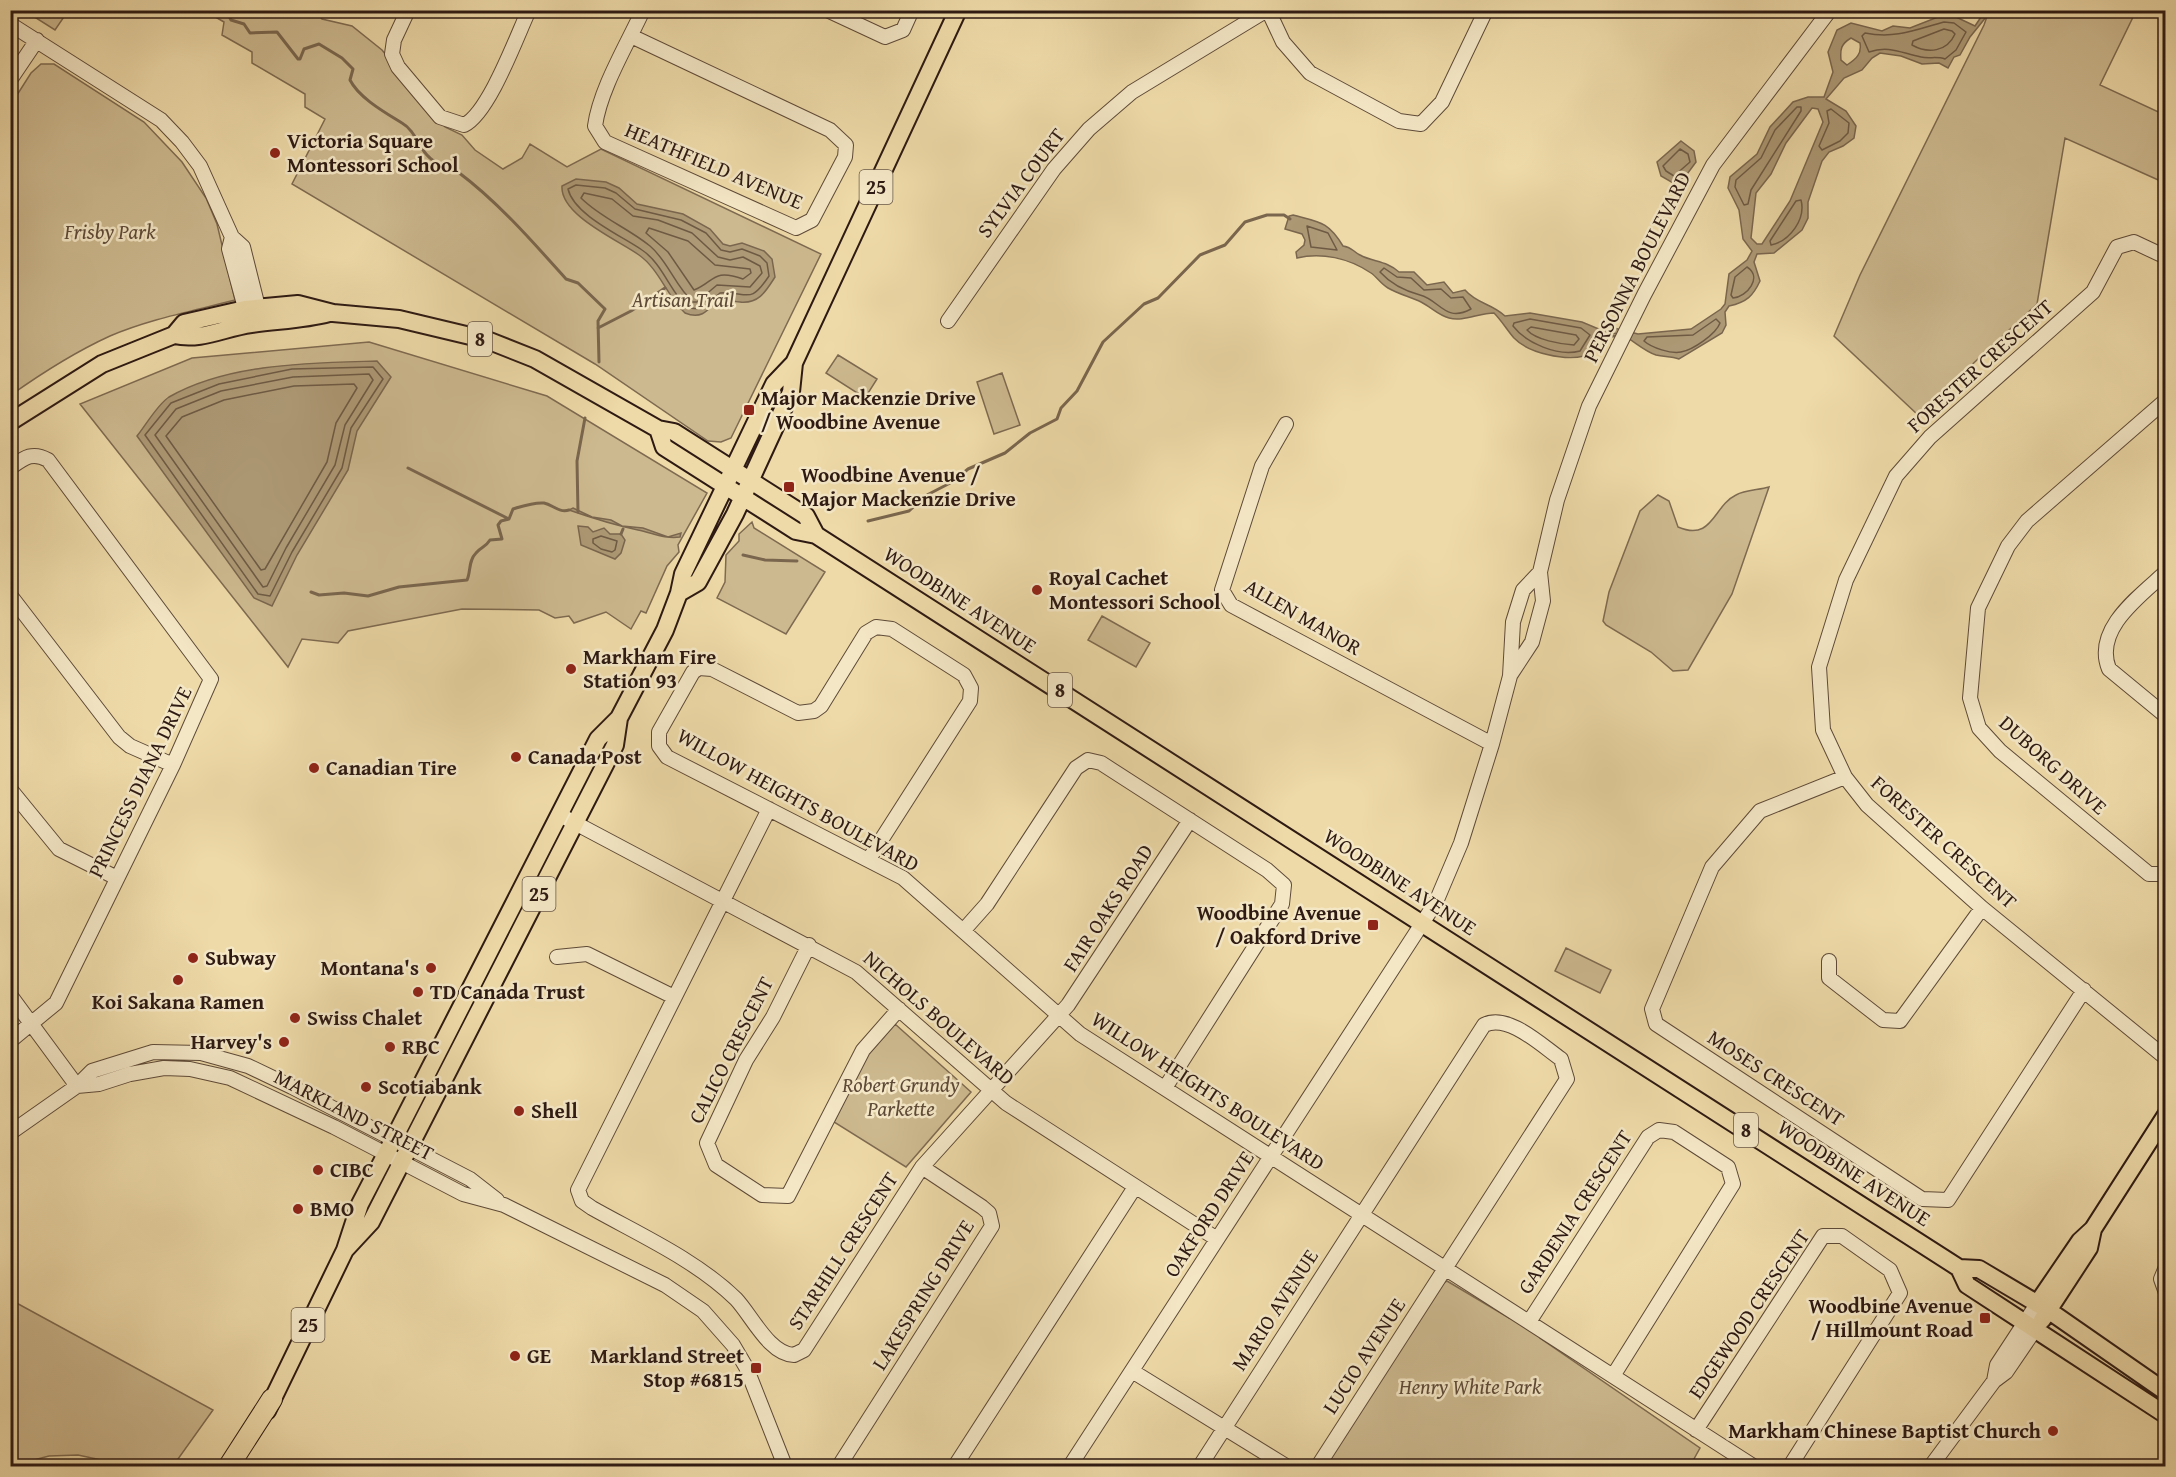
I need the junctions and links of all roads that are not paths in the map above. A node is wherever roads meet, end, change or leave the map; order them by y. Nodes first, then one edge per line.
1 (408, 10) edge
2 (529, 10) edge
3 (643, 10) edge
4 (827, 10) edge
5 (912, 10) edge
6 (958, 10) edge
7 (1268, 10) edge
8 (1486, 10) edge
9 (1830, 10) edge
10 (10, 24) edge
11 (631, 36) junction
12 (37, 40) junction
13 (10, 80) edge
14 (2166, 256) edge
15 (253, 316) junction
16 (948, 321) dead end
17 (794, 363) junction
18 (2166, 400) edge
19 (10, 422) edge
20 (1286, 424) dead end
21 (658, 429) junction
22 (10, 468) edge
23 (733, 470) junction
24 (750, 481) junction
25 (726, 486) junction
26 (742, 497) junction
27 (816, 535) junction
28 (1540, 572) junction
29 (2166, 572) edge
30 (679, 593) junction
31 (10, 595) edge
32 (1510, 676) junction
33 (2166, 716) edge
34 (619, 718) junction
35 (1491, 744) junction
36 (173, 765) junction
37 (1845, 777) junction
38 (10, 789) edge
39 (769, 809) junction
40 (560, 815) junction
41 (1190, 820) junction
42 (575, 824) junction
43 (869, 859) junction
44 (2166, 874) edge
45 (117, 878) junction
46 (722, 902) junction
47 (1982, 908) junction
48 (1423, 925) junction
49 (963, 930) junction
50 (809, 945) junction
51 (557, 957) dead end
52 (1829, 961) dead end
53 (2084, 990) junction
54 (10, 995) edge
55 (674, 997) junction
56 (899, 1009) junction
57 (1058, 1016) junction
58 (32, 1025) junction
59 (10, 1041) edge
60 (2166, 1058) edge
61 (77, 1086) junction
62 (1165, 1088) junction
63 (991, 1090) junction
64 (2166, 1115) edge
65 (10, 1133) edge
66 (389, 1147) junction
67 (405, 1155) junction
68 (1272, 1155) junction
69 (922, 1167) junction
70 (1135, 1187) junction
71 (1361, 1215) junction
72 (1217, 1239) junction
73 (345, 1250) junction
74 (2166, 1267) edge
75 (1959, 1268) junction
76 (1445, 1269) junction
77 (2166, 1293) edge
78 (2042, 1307) junction
79 (1529, 1322) junction
80 (2031, 1325) junction
81 (1132, 1371) junction
82 (1612, 1376) junction
83 (2166, 1392) edge
84 (272, 1399) junction
85 (2166, 1415) edge
86 (1225, 1428) junction
87 (1696, 1430) junction
88 (229, 1467) edge
89 (240, 1467) edge
90 (785, 1467) edge
91 (839, 1467) edge
92 (955, 1467) edge
93 (1070, 1467) edge
94 (1200, 1467) edge
95 (1286, 1467) edge
96 (1318, 1467) edge
97 (1753, 1467) edge
98 (1790, 1467) edge
99 (1931, 1467) edge

1 - 2 street
3 - 11 street, HEATHFIELD AVENUE
4 - 5 street
6 - 17 main road, 25
7 - 8 street
7 - 16 street, SYLVIA COURT
9 - 28 street, PERSONNA BOULEVARD
10 - 12 street
11 - 11 street, HEATHFIELD AVENUE
12 - 13 street
12 - 15 street
14 - 37 street, FORESTER CRESCENT
15 - 19 main road, WOODBINE AVENUE / 8
15 - 21 main road, WOODBINE AVENUE / 8
17 - 23 main road, 25
17 - 24 main road, 25
18 - 44 street, DUBORG DRIVE
20 - 35 street, ALLEN MANOR
21 - 23 main road, WOODBINE AVENUE / 8
21 - 25 main road, WOODBINE AVENUE / 8
22 - 36 street, PRINCESS DIANA DRIVE
23 - 24 main road, WOODBINE AVENUE / 8
23 - 25 main road, 25
24 - 26 main road, 25
24 - 27 main road, WOODBINE AVENUE / 8
25 - 26 main road, WOODBINE AVENUE / 8
25 - 30 main road, 25
26 - 27 main road, WOODBINE AVENUE / 8
26 - 30 main road, 25
27 - 48 main road, WOODBINE AVENUE / 8
28 - 32 street, PERSONNA BOULEVARD
28 - 32 street, PERSONNA BOULEVARD
29 - 33 street
30 - 34 main road, 25
31 - 36 street
32 - 35 street, PERSONNA BOULEVARD
34 - 40 main road, 25
34 - 42 main road, 25
35 - 48 street, PERSONNA BOULEVARD
36 - 45 street, PRINCESS DIANA DRIVE
37 - 47 street, FORESTER CRESCENT
37 - 53 street, MOSES CRESCENT
38 - 45 street
39 - 43 street, WILLOW HEIGHTS BOULEVARD
39 - 43 street, WILLOW HEIGHTS BOULEVARD
39 - 46 street, STARHILL CRESCENT
40 - 42 street, NICHOLS BOULEVARD
40 - 66 main road, 25
41 - 49 street
41 - 57 street, FAIR OAKS ROAD
41 - 62 street
42 - 46 street, NICHOLS BOULEVARD
42 - 67 main road, 25
43 - 49 street, WILLOW HEIGHTS BOULEVARD
45 - 58 street, PRINCESS DIANA DRIVE
46 - 50 street, NICHOLS BOULEVARD
46 - 55 street, STARHILL CRESCENT
47 - 52 street
47 - 53 street, FORESTER CRESCENT
48 - 68 street, OAKFORD DRIVE
48 - 75 main road, WOODBINE AVENUE / 8
49 - 57 street, WILLOW HEIGHTS BOULEVARD
50 - 56 street, NICHOLS BOULEVARD
50 - 56 street, CALICO CRESCENT
51 - 55 street
53 - 60 street, FORESTER CRESCENT
54 - 58 street
55 - 69 street, STARHILL CRESCENT
56 - 63 street, NICHOLS BOULEVARD
57 - 62 street, WILLOW HEIGHTS BOULEVARD
57 - 63 street, STARHILL CRESCENT
58 - 59 street, PRINCESS DIANA DRIVE
58 - 61 street
61 - 65 street, MARKLAND STREET
61 - 66 street, MARKLAND STREET
62 - 68 street, WILLOW HEIGHTS BOULEVARD
63 - 69 street, STARHILL CRESCENT
63 - 70 street, NICHOLS BOULEVARD
64 - 78 main road
66 - 67 street, MARKLAND STREET
66 - 73 main road, 25
67 - 73 main road, 25
67 - 90 street, MARKLAND STREET
68 - 71 street, WILLOW HEIGHTS BOULEVARD
68 - 72 street, OAKFORD DRIVE
69 - 91 street, LAKESPRING DRIVE
70 - 72 street, NICHOLS BOULEVARD
70 - 92 street
71 - 76 street, WILLOW HEIGHTS BOULEVARD
71 - 76 street, MARIO AVENUE
71 - 86 street, MARIO AVENUE
72 - 81 street, OAKFORD DRIVE
73 - 84 main road, 25
74 - 77 street
75 - 78 main road, WOODBINE AVENUE / 8
75 - 80 main road, WOODBINE AVENUE / 8
76 - 79 street, WILLOW HEIGHTS BOULEVARD
76 - 96 street, LUCIO AVENUE
78 - 80 main road
78 - 83 main road, WOODBINE AVENUE / 8
79 - 82 street, WILLOW HEIGHTS BOULEVARD
79 - 82 street, GARDENIA CRESCENT
80 - 85 main road, WOODBINE AVENUE / 8
80 - 99 street
81 - 86 street
81 - 93 street, OAKFORD DRIVE
82 - 87 street, WILLOW HEIGHTS BOULEVARD
84 - 88 highway
84 - 89 main road, 25
86 - 94 street, MARIO AVENUE
86 - 95 street
87 - 97 street, WILLOW HEIGHTS BOULEVARD
87 - 98 street, EDGEWOOD CRESCENT

